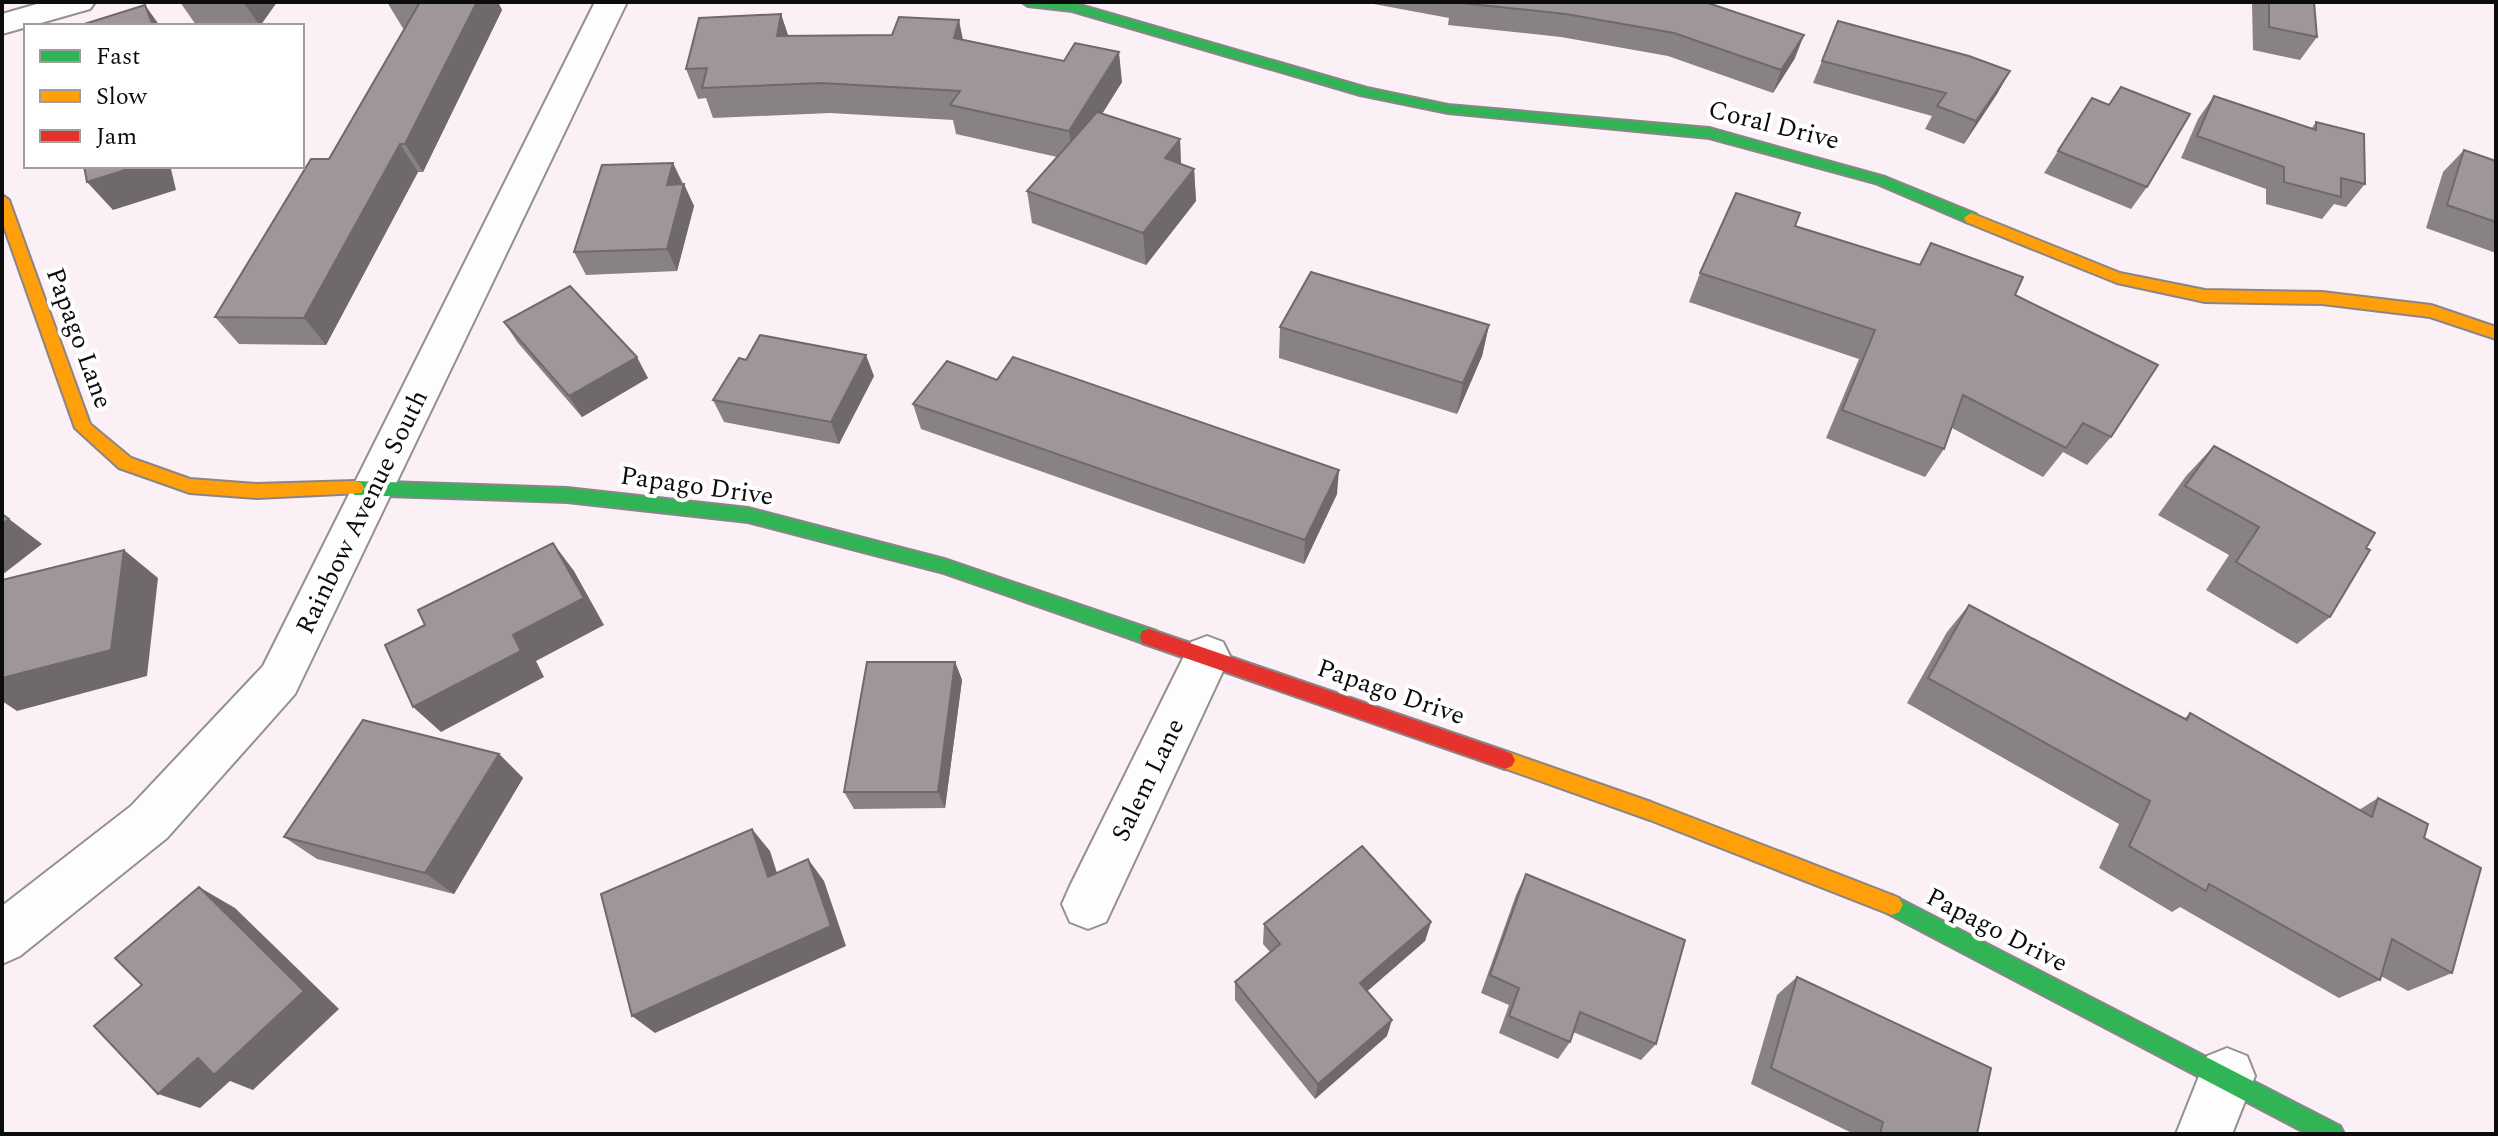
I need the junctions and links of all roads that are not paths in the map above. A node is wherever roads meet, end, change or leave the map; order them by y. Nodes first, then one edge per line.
1 (79, 2) edge
2 (611, 2) edge
3 (1028, 2) edge
4 (2, 24) edge
5 (2, 200) edge
6 (2496, 333) edge
7 (375, 487) junction
8 (1207, 656) junction
9 (1088, 904) dead end
10 (2, 938) edge
11 (2227, 1076) junction
12 (2204, 1134) edge
13 (2332, 1134) edge

1 - 4 street
2 - 7 street, Rainbow Avenue South
3 - 6 street, Coral Drive
5 - 7 street, Papago Lane
7 - 8 street, Papago Drive
7 - 10 street, Rainbow Avenue South
8 - 9 street, Salem Lane
8 - 11 street, Papago Drive
11 - 12 street
11 - 13 street, Papago Drive

